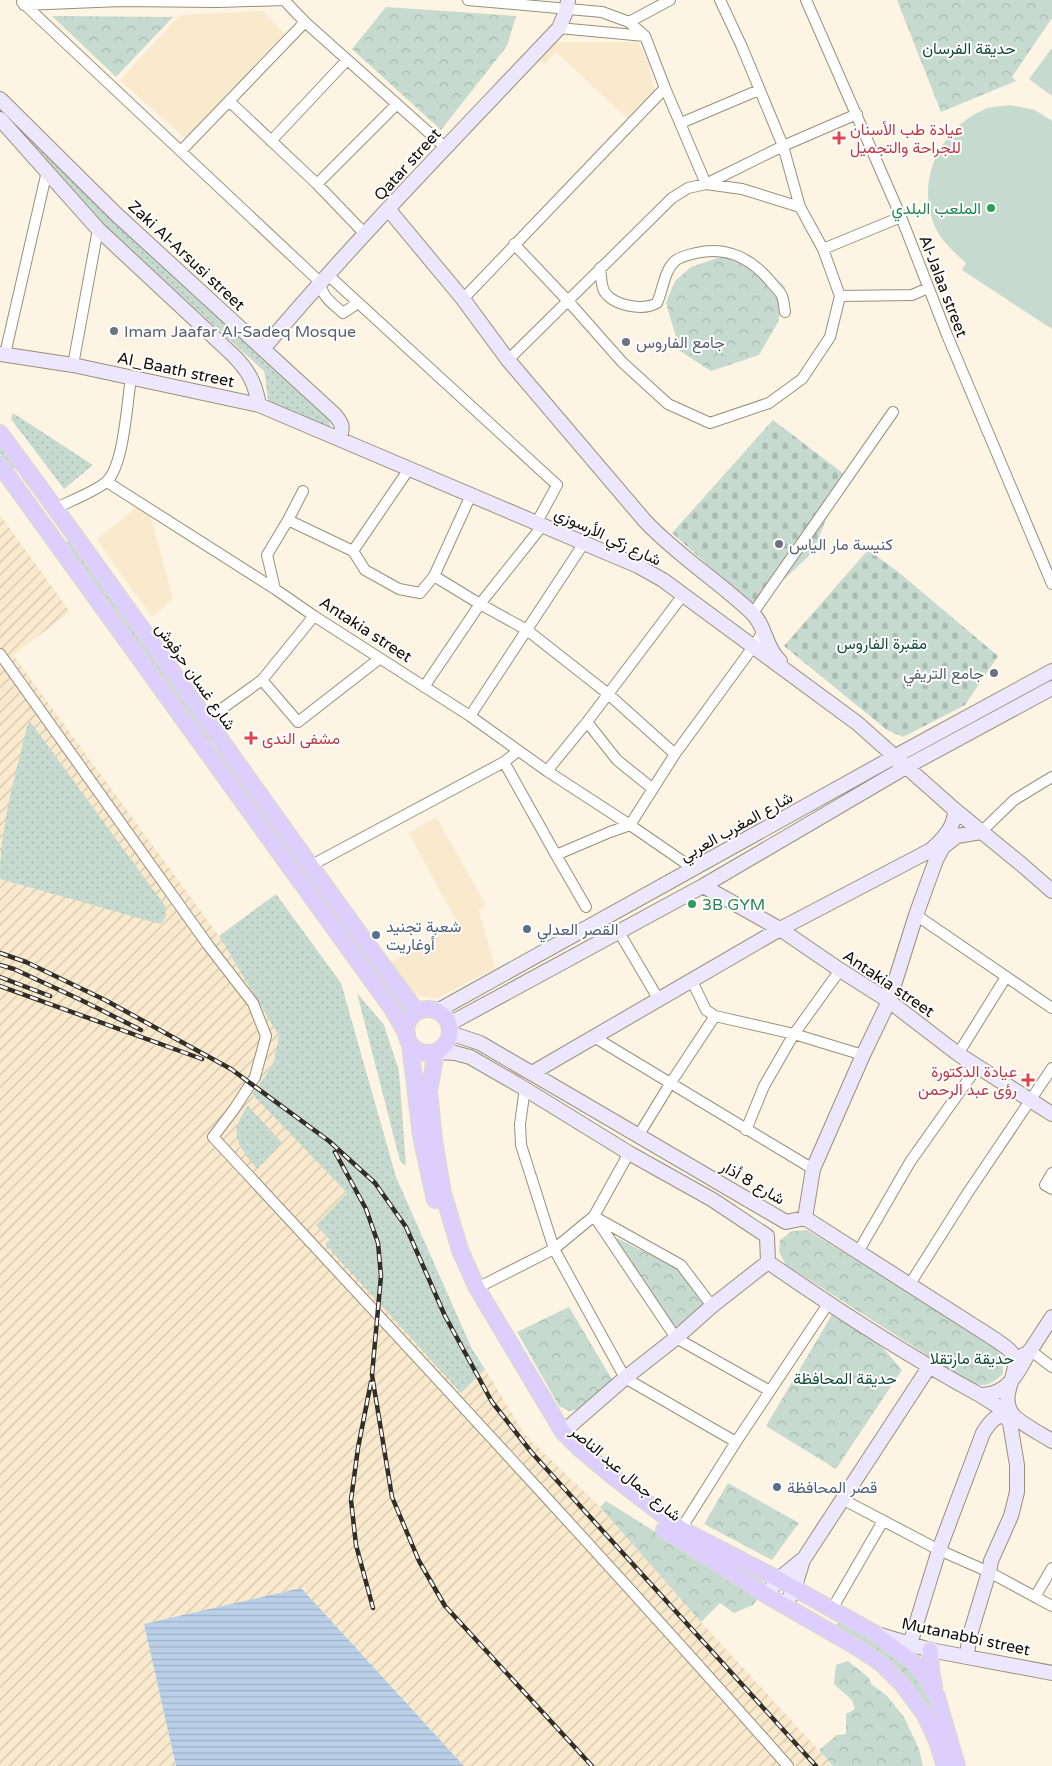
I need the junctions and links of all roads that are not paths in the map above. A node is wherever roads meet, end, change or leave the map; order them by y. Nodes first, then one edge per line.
1 (121, 0) edge
2 (284, 0) edge
3 (468, 0) edge
4 (670, 0) edge
5 (720, 0) edge
6 (806, 0) edge
7 (171, 1) edge
8 (218, 1) edge
9 (22, 2) edge
10 (74, 2) edge
11 (568, 4) edge
12 (305, 22) junction
13 (630, 22) junction
14 (559, 28) junction
15 (645, 36) junction
16 (347, 60) junction
17 (665, 88) junction
18 (759, 90) junction
19 (0, 99) edge
20 (229, 101) junction
21 (396, 104) junction
22 (857, 114) junction
23 (0, 120) edge
24 (681, 123) junction
25 (271, 141) junction
26 (783, 146) junction
27 (445, 147) junction
28 (181, 151) junction
29 (47, 171) junction
30 (317, 184) junction
31 (706, 184) junction
32 (800, 207) junction
33 (389, 210) junction
34 (901, 217) junction
35 (98, 229) junction
36 (366, 235) junction
37 (514, 244) junction
38 (823, 249) junction
39 (600, 268) junction
40 (324, 279) junction
41 (928, 288) junction
42 (840, 296) junction
43 (463, 299) junction
44 (358, 302) junction
45 (569, 302) junction
46 (785, 312) dead end
47 (252, 339) junction
48 (264, 349) junction
49 (3, 354) edge
50 (233, 355) junction
51 (508, 360) junction
52 (73, 365) junction
53 (131, 378) junction
54 (259, 405) junction
55 (893, 412) dead end
56 (0, 433) edge
57 (339, 438) junction
58 (0, 466) edge
59 (409, 469) junction
60 (107, 482) junction
61 (303, 491) dead end
62 (471, 495) junction
63 (56, 508) junction
64 (288, 520) junction
65 (66, 522) junction
66 (540, 524) junction
67 (584, 543) junction
68 (353, 551) junction
69 (434, 576) junction
70 (1052, 584) edge
71 (275, 589) junction
72 (683, 596) junction
73 (480, 604) junction
74 (753, 613) junction
75 (314, 616) junction
76 (527, 630) junction
77 (764, 630) junction
78 (753, 647) junction
79 (0, 654) edge
80 (379, 658) junction
81 (1052, 672) edge
82 (262, 680) junction
83 (424, 688) junction
84 (1052, 688) edge
85 (607, 693) junction
86 (470, 716) junction
87 (206, 720) junction
88 (587, 722) junction
89 (220, 740) junction
90 (205, 750) junction
91 (518, 751) junction
92 (675, 754) junction
93 (899, 754) junction
94 (504, 762) junction
95 (910, 765) junction
96 (547, 771) junction
97 (1051, 779) edge
98 (653, 789) junction
99 (955, 810) junction
100 (630, 825) junction
101 (981, 832) junction
102 (556, 855) junction
103 (906, 864) junction
104 (310, 866) junction
105 (694, 869) junction
106 (930, 877) junction
107 (703, 886) junction
108 (1052, 891) edge
109 (586, 908) dead end
110 (916, 915) junction
111 (780, 929) junction
112 (619, 932) junction
113 (840, 970) junction
114 (1006, 977) junction
115 (692, 981) junction
116 (659, 1000) junction
117 (889, 1002) junction
118 (1052, 1008) edge
119 (437, 1011) junction
120 (417, 1012) junction
121 (468, 1013) junction
122 (715, 1016) junction
123 (450, 1029) junction
124 (794, 1034) junction
125 (594, 1037) junction
126 (408, 1039) junction
127 (480, 1042) junction
128 (436, 1052) junction
129 (958, 1054) junction
130 (863, 1055) junction
131 (978, 1066) junction
132 (1052, 1068) edge
133 (532, 1073) junction
134 (670, 1084) junction
135 (525, 1088) junction
136 (1031, 1099) junction
137 (1052, 1114) edge
138 (746, 1130) junction
139 (638, 1136) junction
140 (630, 1153) junction
141 (813, 1169) junction
142 (1052, 1173) edge
143 (1052, 1189) edge
144 (594, 1216) junction
145 (804, 1218) junction
146 (786, 1222) junction
147 (767, 1236) junction
148 (554, 1249) junction
149 (858, 1252) junction
150 (768, 1262) junction
151 (910, 1284) junction
152 (477, 1288) junction
153 (828, 1304) junction
154 (712, 1306) junction
155 (1052, 1317) edge
156 (676, 1338) junction
157 (1030, 1350) junction
158 (1013, 1354) junction
159 (929, 1367) junction
160 (1052, 1367) edge
161 (625, 1378) junction
162 (1012, 1380) junction
163 (770, 1391) junction
164 (980, 1395) junction
165 (1009, 1415) junction
166 (563, 1432) junction
167 (1052, 1441) edge
168 (736, 1442) junction
169 (842, 1499) junction
170 (883, 1520) junction
171 (681, 1530) junction
172 (938, 1550) junction
173 (803, 1560) junction
174 (1052, 1568) edge
175 (989, 1572) junction
176 (778, 1579) junction
177 (795, 1588) junction
178 (768, 1596) junction
179 (1035, 1597) junction
180 (784, 1605) junction
181 (1052, 1606) edge
182 (832, 1609) junction
183 (874, 1633) junction
184 (910, 1644) junction
185 (930, 1650) junction
186 (967, 1656) junction
187 (1052, 1672) edge
188 (937, 1697) junction
189 (788, 1766) edge
190 (945, 1766) edge
191 (957, 1766) edge

1 - 7 street
1 - 10 street
2 - 8 street
2 - 12 street
3 - 11 street
4 - 13 street
5 - 18 street
6 - 22 street, Al-Jalaa street
7 - 8 street
9 - 10 street
9 - 28 street
11 - 13 street
11 - 14 street, Qatar street
12 - 16 street
12 - 20 street
13 - 15 street
14 - 15 street
14 - 27 street, Qatar street
15 - 17 street
16 - 21 street
16 - 25 street
17 - 24 street
17 - 37 street
18 - 24 street
18 - 26 street
19 - 47 street, Zaki Al-Arsusi street
20 - 25 street
20 - 28 street
21 - 27 street
21 - 30 street
22 - 26 street
22 - 34 street, Al-Jalaa street
23 - 29 street
24 - 31 street
25 - 30 street
26 - 31 street
26 - 32 street
27 - 33 street, Qatar street
28 - 40 street
29 - 35 street
29 - 49 street
30 - 36 street
31 - 32 street
31 - 39 street
32 - 38 street
33 - 36 street, Qatar street
33 - 43 street
34 - 38 street
34 - 41 street, Al-Jalaa street
35 - 50 street
35 - 52 street
36 - 40 street, Qatar street
37 - 43 street
37 - 45 street
38 - 42 street
39 - 45 street
39 - 46 street
40 - 44 street
40 - 44 street
40 - 48 street, Qatar street
41 - 42 street
41 - 70 street, Al-Jalaa street
42 - 45 street
43 - 51 street
44 - 66 street
45 - 51 street
47 - 48 street, Zaki Al-Arsusi street
47 - 50 street
48 - 57 street, Zaki Al-Arsusi street
49 - 52 street, Al_Baath street
50 - 54 street
51 - 74 street
52 - 53 street, Al_Baath street
53 - 54 street, Al_Baath street
53 - 60 street
54 - 57 street, Al_Baath street
55 - 74 street
56 - 63 main road, شارع غسان حرفوش
57 - 59 street, شارع زكي الأرسوزي
58 - 65 main road
58 - 90 main road
59 - 62 street, شارع زكي الأرسوزي
59 - 68 street
60 - 63 street
60 - 71 street, Antakia street
61 - 64 street
62 - 66 street, شارع زكي الأرسوزي
62 - 69 street
63 - 65 main road, شارع غسان حرفوش
64 - 68 street
64 - 71 street
65 - 87 main road, شارع غسان حرفوش
66 - 67 street, شارع زكي الأرسوزي
66 - 73 street
67 - 72 street, شارع زكي الأرسوزي
67 - 76 street
68 - 69 street
69 - 73 street
71 - 75 street, Antakia street
72 - 78 street, شارع زكي الأرسوزي
72 - 85 street
73 - 76 street
73 - 83 street
74 - 77 street
75 - 80 street, Antakia street
75 - 82 street
76 - 85 street
76 - 86 street
77 - 78 street
77 - 93 street
78 - 92 street
78 - 93 street, شارع زكي الأرسوزي
79 - 189 street
80 - 82 street
80 - 83 street, Antakia street
81 - 93 street, شارع المغرب العربي
82 - 87 street
83 - 86 street, Antakia street
84 - 95 street, شارع المغرب العربي
85 - 88 street
85 - 92 street
86 - 91 street, Antakia street
87 - 89 main road, شارع غسان حرفوش
88 - 96 street
88 - 98 street
89 - 90 main road
89 - 104 main road, شارع غسان حرفوش
90 - 126 main road
91 - 94 street
91 - 96 street, Antakia street
92 - 98 street
93 - 95 street, شارع زكي الأرسوزي
93 - 105 street, شارع المغرب العربي
94 - 102 street
94 - 104 street
95 - 99 street, شارع زكي الأرسوزي
95 - 107 street, شارع المغرب العربي
96 - 100 street, Antakia street
97 - 101 street
98 - 100 street
99 - 101 street, شارع زكي الأرسوزي
99 - 103 street
100 - 102 street
100 - 105 street, Antakia street
101 - 106 street
101 - 108 street, شارع زكي الأرسوزي
102 - 109 street
103 - 106 street
103 - 111 street
104 - 120 main road, شارع غسان حرفوش
105 - 119 street, شارع المغرب العربي
106 - 110 street
107 - 111 street, Antakia street
107 - 112 street, شارع المغرب العربي
110 - 114 street
110 - 117 street
111 - 113 street, Antakia street
111 - 115 street
112 - 116 street
112 - 121 street, شارع المغرب العربي
113 - 117 street, Antakia street
113 - 124 street
114 - 118 street
114 - 129 street
115 - 116 street
115 - 122 street
116 - 125 street
117 - 129 street, Antakia street
117 - 130 street
119 - 120 main road
119 - 123 main road
120 - 126 main road
121 - 123 street, شارع المغرب العربي
121 - 127 street
122 - 124 street
122 - 134 street
123 - 127 street, شارع 8 أذار
123 - 128 main road
124 - 130 street
124 - 138 street
125 - 133 street
125 - 134 street
126 - 128 main road
126 - 178 main road, شارع جمال عبد الناصر
127 - 133 street, شارع 8 أذار
128 - 135 street
128 - 152 main road, شارع جمال عبد الناصر
129 - 131 street, Antakia street
130 - 141 street
131 - 136 street, Antakia street
131 - 149 street
132 - 136 street
133 - 139 street, شارع 8 أذار
134 - 138 street
134 - 139 street
135 - 140 street
135 - 148 street
136 - 137 street, Antakia street
136 - 151 street
138 - 141 street
139 - 146 street, شارع 8 أذار
140 - 144 street
140 - 147 street
141 - 145 street
142 - 143 street
144 - 148 street
144 - 154 street
144 - 156 street
145 - 146 street, شارع 8 أذار
145 - 149 street
146 - 147 street
147 - 150 street
148 - 152 street
148 - 161 street
149 - 151 street
150 - 153 street
150 - 154 street
151 - 158 street
152 - 166 main road, شارع جمال عبد الناصر
153 - 159 street
153 - 163 street
154 - 156 street
155 - 157 street
156 - 161 street
156 - 163 street
157 - 158 street
157 - 160 street
157 - 162 street
158 - 162 street
159 - 164 street
159 - 169 street
161 - 166 street
161 - 168 street
162 - 164 street
162 - 165 street
163 - 168 street
164 - 165 street
165 - 167 street
165 - 172 street
165 - 175 street
166 - 171 main road, شارع جمال عبد الناصر
168 - 171 street
169 - 170 street
169 - 173 street
170 - 172 street
170 - 182 street
171 - 176 main road, شارع جمال عبد الناصر
172 - 175 street
172 - 184 street
173 - 176 street
173 - 177 street
174 - 179 street
175 - 179 street
175 - 186 street
176 - 177 main road, شارع جمال عبد الناصر
176 - 178 street
177 - 180 street
177 - 182 main road, شارع جمال عبد الناصر
178 - 180 main road, شارع جمال عبد الناصر
179 - 181 street
180 - 190 main road, شارع جمال عبد الناصر
182 - 183 main road, شارع جمال عبد الناصر
183 - 184 street, Mutanabbi street
183 - 188 main road, شارع جمال عبد الناصر
184 - 185 street, Mutanabbi street
185 - 186 street, Mutanabbi street
185 - 188 main road
186 - 187 street, Mutanabbi street
188 - 191 main road, شارع جمال عبد الناصر

